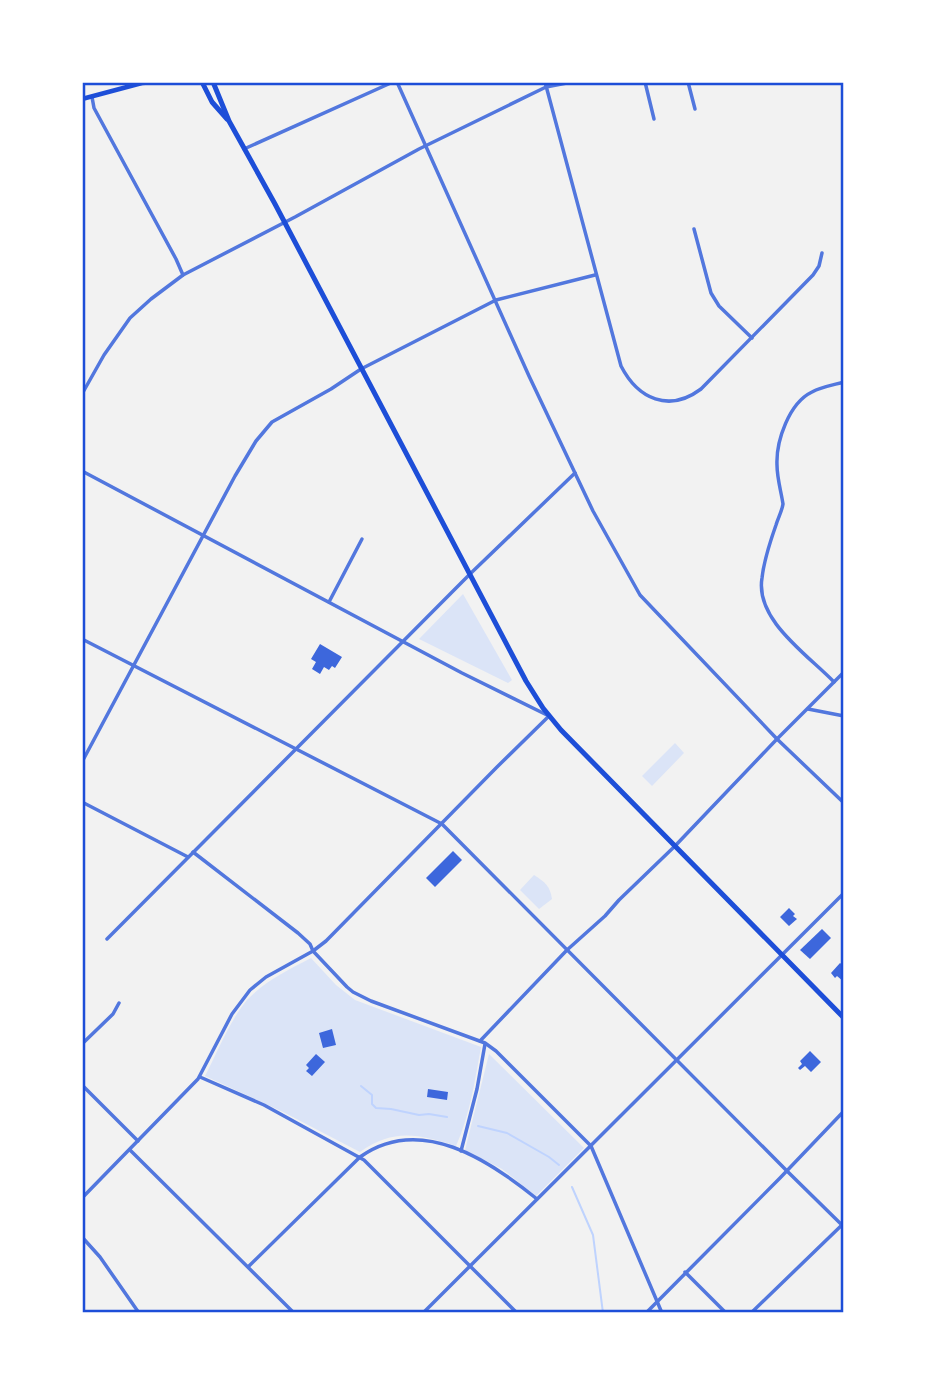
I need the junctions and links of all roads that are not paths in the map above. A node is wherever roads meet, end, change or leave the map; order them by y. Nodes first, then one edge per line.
1 (155, 82) edge
2 (202, 82) edge
3 (213, 82) edge
4 (395, 82) edge
5 (572, 82) edge
6 (645, 82) edge
7 (688, 82) edge
8 (143, 83) edge
9 (546, 85) edge
10 (92, 97) junction
11 (82, 99) edge
12 (695, 109) dead end
13 (654, 119) dead end
14 (229, 121) junction
15 (426, 146) junction
16 (244, 149) junction
17 (284, 222) junction
18 (694, 229) dead end
19 (822, 253) dead end
20 (183, 275) junction
21 (596, 275) junction
22 (496, 300) junction
23 (751, 338) junction
24 (361, 369) junction
25 (844, 382) edge
26 (82, 394) edge
27 (82, 471) edge
28 (575, 472) junction
29 (203, 536) junction
30 (362, 539) dead end
31 (470, 574) junction
32 (329, 602) junction
33 (82, 639) edge
34 (403, 641) junction
35 (133, 666) junction
36 (844, 672) edge
37 (834, 682) junction
38 (807, 709) junction
39 (549, 716) junction
40 (844, 716) edge
41 (777, 739) junction
42 (296, 749) junction
43 (82, 761) edge
44 (82, 802) edge
45 (844, 803) edge
46 (442, 824) junction
47 (674, 846) junction
48 (193, 852) junction
49 (188, 858) junction
50 (844, 893) edge
51 (107, 939) dead end
52 (567, 950) junction
53 (313, 951) junction
54 (783, 955) junction
55 (119, 1003) dead end
56 (844, 1018) edge
57 (482, 1042) junction
58 (82, 1044) edge
59 (676, 1060) junction
60 (200, 1077) junction
61 (82, 1085) edge
62 (844, 1111) edge
63 (138, 1142) junction
64 (591, 1146) junction
65 (130, 1150) junction
66 (461, 1151) junction
67 (360, 1157) junction
68 (787, 1171) junction
69 (82, 1198) edge
70 (537, 1199) junction
71 (843, 1225) edge
72 (82, 1237) edge
73 (249, 1266) junction
74 (470, 1266) junction
75 (685, 1272) junction
76 (657, 1300) junction
77 (139, 1313) edge
78 (295, 1313) edge
79 (423, 1313) edge
80 (517, 1313) edge
81 (646, 1313) edge
82 (662, 1313) edge
83 (726, 1313) edge
84 (751, 1313) edge

1 - 8 main road
2 - 14 main road
3 - 14 main road
4 - 15 street
4 - 16 street
5 - 9 street
6 - 13 street
7 - 12 street
8 - 10 main road
9 - 15 street
9 - 21 street
10 - 11 main road
10 - 20 street
14 - 16 main road
15 - 17 street
15 - 22 street
16 - 17 main road
17 - 20 street
17 - 24 main road
18 - 23 street
19 - 23 street
20 - 26 street
21 - 22 street
21 - 23 street
22 - 24 street
22 - 28 street
24 - 29 street
24 - 31 main road
25 - 37 street
27 - 29 street
28 - 31 street
28 - 41 street
29 - 32 street
29 - 35 street
30 - 32 street
31 - 34 street
31 - 39 main road
32 - 34 street
33 - 35 street
34 - 39 street
34 - 42 street
35 - 42 street
35 - 43 street
36 - 37 street
37 - 38 street
38 - 40 street
38 - 41 street
39 - 46 street
39 - 47 main road
41 - 45 street
41 - 47 street
42 - 46 street
42 - 48 street
44 - 49 street
46 - 52 street
46 - 53 street
47 - 52 street
47 - 54 main road
48 - 49 street
48 - 53 street
49 - 51 street
50 - 54 street
52 - 57 street
52 - 59 street
53 - 57 street
53 - 60 street
54 - 56 main road
54 - 59 street
55 - 58 street
57 - 64 street
57 - 66 street
59 - 64 street
59 - 68 street
60 - 63 street
60 - 67 street
61 - 63 street
62 - 68 street
63 - 65 street
64 - 70 street
64 - 76 street
65 - 69 street
65 - 73 street
66 - 67 street
66 - 70 street
67 - 73 street
67 - 74 street
68 - 71 street
68 - 75 street
70 - 74 street
71 - 84 street
72 - 77 street
73 - 78 street
74 - 79 street
74 - 80 street
75 - 76 street
75 - 83 street
76 - 81 street
76 - 82 street

